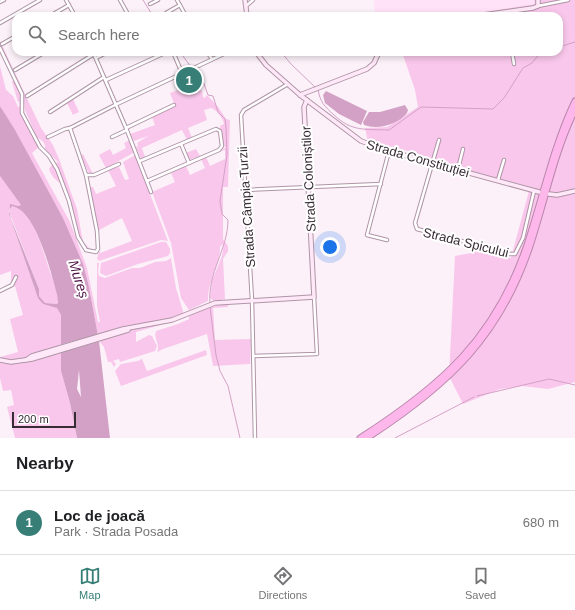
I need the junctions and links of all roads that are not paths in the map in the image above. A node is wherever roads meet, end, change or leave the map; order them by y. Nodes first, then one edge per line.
1 (4, 0) edge
2 (40, 0) edge
3 (66, 0) edge
4 (120, 0) edge
5 (158, 0) edge
6 (177, 0) edge
7 (245, 0) edge
8 (253, 0) edge
9 (538, 0) edge
10 (568, 0) edge
11 (0, 2) edge
12 (150, 4) dead end
13 (69, 5) junction
14 (180, 5) junction
15 (246, 6) junction
16 (538, 6) junction
17 (19, 12) edge
18 (57, 12) edge
19 (73, 12) edge
20 (127, 12) edge
21 (168, 12) edge
22 (184, 12) edge
23 (247, 12) edge
24 (513, 12) edge
25 (12, 16) edge
26 (0, 23) edge
27 (12, 38) edge
28 (2, 44) dead end
29 (0, 48) edge
30 (38, 56) edge
31 (89, 56) edge
32 (100, 56) edge
33 (158, 56) edge
34 (174, 56) edge
35 (210, 56) edge
36 (219, 56) edge
37 (259, 56) edge
38 (377, 56) edge
39 (513, 56) edge
40 (96, 58) joint
41 (212, 59) junction
42 (514, 64) dead end
43 (15, 70) dead end
44 (182, 73) junction
45 (105, 79) junction
46 (288, 84) junction
47 (300, 95) junction
48 (27, 96) dead end
49 (307, 100) junction
50 (575, 101) edge
51 (117, 104) junction
52 (174, 105) dead end
53 (575, 110) edge
54 (50, 112) dead end
55 (127, 129) junction
56 (70, 130) junction
57 (48, 136) dead end
58 (112, 138) dead end
59 (439, 140) dead end
60 (181, 144) junction
61 (463, 149) dead end
62 (390, 151) junction
63 (504, 160) dead end
64 (140, 161) junction
65 (189, 163) junction
66 (432, 163) junction
67 (119, 164) dead end
68 (458, 169) junction
69 (86, 176) junction
70 (498, 180) junction
71 (147, 181) junction
72 (380, 184) junction
73 (308, 187) junction
74 (246, 190) junction
75 (534, 190) junction
76 (575, 191) edge
77 (151, 192) dead end
78 (539, 192) dead end
79 (549, 194) dead end
80 (387, 240) dead end
81 (16, 277) dead end
82 (0, 291) edge
83 (314, 298) junction
84 (252, 300) junction
85 (254, 356) junction
86 (0, 360) edge
87 (255, 438) edge
88 (360, 438) edge
89 (367, 438) edge

1 - 11 street
2 - 17 street
3 - 13 street
4 - 20 street
5 - 12 street
6 - 14 street
7 - 15 street
8 - 15 street
9 - 16 street
10 - 16 street
13 - 18 street
13 - 19 street
14 - 21 street
14 - 22 street
15 - 23 street
16 - 24 street
25 - 26 street
27 - 28 street
29 - 69 street
30 - 43 street
31 - 48 street
32 - 40 street
33 - 45 street
34 - 44 street
35 - 41 street
36 - 41 street
37 - 46 street, Strada Constituției
38 - 47 street
39 - 42 street
40 - 45 street
41 - 44 street
44 - 51 street
45 - 51 street
45 - 54 street
46 - 47 street, Strada Constituției
46 - 74 street, Strada Câmpia Turzii
47 - 49 street, Strada Constituției
49 - 62 street, Strada Constituției
49 - 73 street, Strada Coloniștilor
50 - 88 highway
51 - 55 street
51 - 56 street
52 - 55 street
53 - 89 highway
55 - 58 street
55 - 64 street
56 - 57 street
56 - 69 street
59 - 66 street
60 - 64 street
60 - 65 street
60 - 65 street
61 - 68 street
62 - 66 street, Strada Constituției
62 - 72 street
63 - 70 street
64 - 71 street
65 - 71 street
66 - 68 street, Strada Constituției
66 - 75 street, Strada Spicului
67 - 69 street
68 - 70 street, Strada Constituției
70 - 75 street, Strada Constituției
71 - 77 street
72 - 73 street
72 - 80 street
73 - 74 street
73 - 83 street, Strada Coloniștilor
74 - 84 street, Strada Câmpia Turzii
75 - 78 street, Strada Constituției
76 - 79 street
81 - 82 street
83 - 84 street
83 - 85 street, Strada Coloniștilor
84 - 85 street, Strada Câmpia Turzii
84 - 86 street
85 - 87 street, Strada Câmpia Turzii

